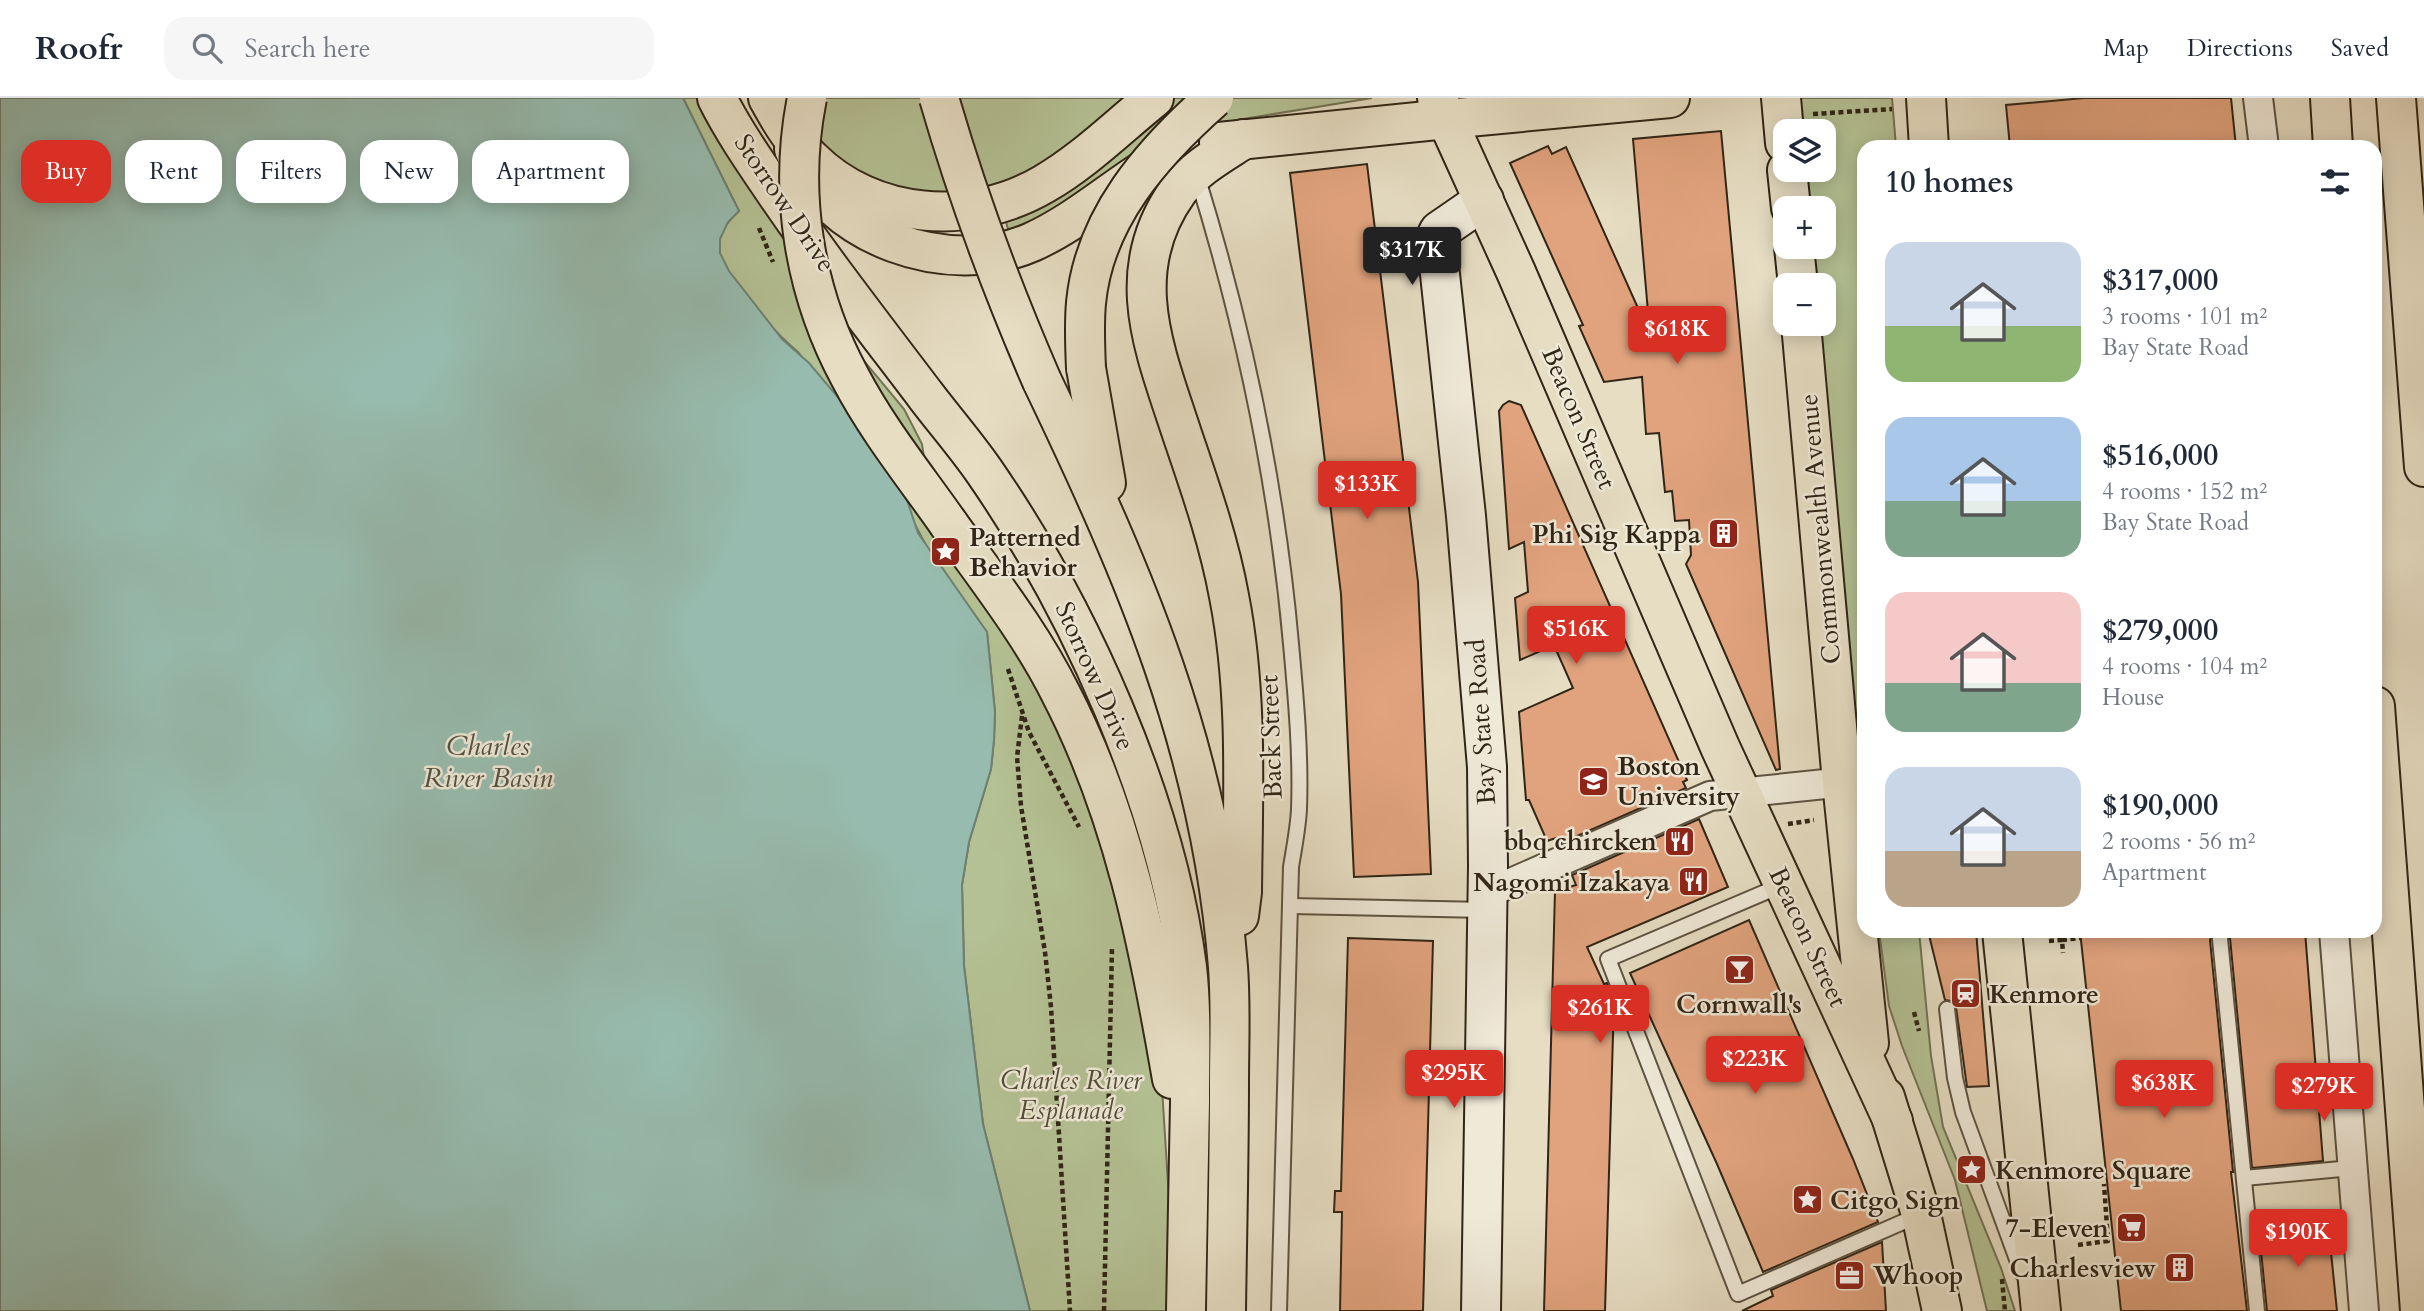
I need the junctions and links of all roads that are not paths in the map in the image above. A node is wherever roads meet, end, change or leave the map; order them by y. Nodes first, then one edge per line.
1 (717, 98) edge
2 (768, 98) edge
3 (807, 98) edge
4 (939, 98) edge
5 (1154, 98) edge
6 (1214, 98) edge
7 (1670, 98) edge
8 (2258, 98) edge
9 (2330, 98) edge
10 (2396, 98) edge
11 (1909, 103) edge
12 (1442, 108) edge
13 (787, 116) edge
14 (1244, 139) junction
15 (1926, 140) edge
16 (2263, 140) edge
17 (2333, 140) edge
18 (1196, 172) junction
19 (1484, 200) junction
20 (792, 269) junction
21 (1802, 336) edge
22 (2424, 467) edge
23 (1111, 530) junction
24 (1853, 781) edge
25 (1742, 793) junction
26 (2382, 800) edge
27 (1857, 866) edge
28 (1784, 884) junction
29 (1488, 902) junction
30 (1291, 906) junction
31 (1862, 938) edge
32 (2003, 938) edge
33 (2335, 938) edge
34 (2220, 939) dead end
35 (1229, 1001) junction
36 (1947, 1009) dead end
37 (1893, 1121) junction
38 (2352, 1168) junction
39 (1189, 1174) junction
40 (2244, 1178) junction
41 (1921, 1214) junction
42 (1186, 1311) edge
43 (1226, 1311) edge
44 (1279, 1311) edge
45 (1481, 1311) edge
46 (1942, 1311) edge
47 (2035, 1311) edge
48 (2041, 1311) edge
49 (2257, 1311) edge
50 (2364, 1311) edge
51 (2420, 1311) edge

1 - 39 main road, Storrow Drive
2 - 13 main road
3 - 20 main road, bridge
4 - 23 main road, bridge
5 - 13 main road
6 - 23 main road, bridge
7 - 12 main road
8 - 16 street
9 - 17 main road
10 - 22 main road
11 - 15 main road
12 - 14 main road
12 - 19 main road, Beacon Street
13 - 14 main road
13 - 20 main road, bridge
14 - 18 main road
18 - 30 lane, Back Street
18 - 35 main road
19 - 25 main road, Beacon Street
19 - 29 street, Bay State Road
20 - 39 main road, bridge
21 - 24 main road, Commonwealth Avenue
23 - 35 main road
24 - 25 street
24 - 27 main road, Commonwealth Avenue
25 - 28 main road, Beacon Street
25 - 29 street
26 - 51 main road
28 - 37 main road, Beacon Street
28 - 41 lane
29 - 30 lane
29 - 45 street, Bay State Road
30 - 44 lane, Back Street
31 - 37 main road, Commonwealth Avenue
32 - 48 main road
33 - 38 street
34 - 40 lane
35 - 43 main road
36 - 47 lane
37 - 41 main road, Commonwealth Avenue
38 - 40 lane
38 - 50 street
39 - 42 main road, Storrow Drive
40 - 49 lane
41 - 46 main road, Commonwealth Avenue

